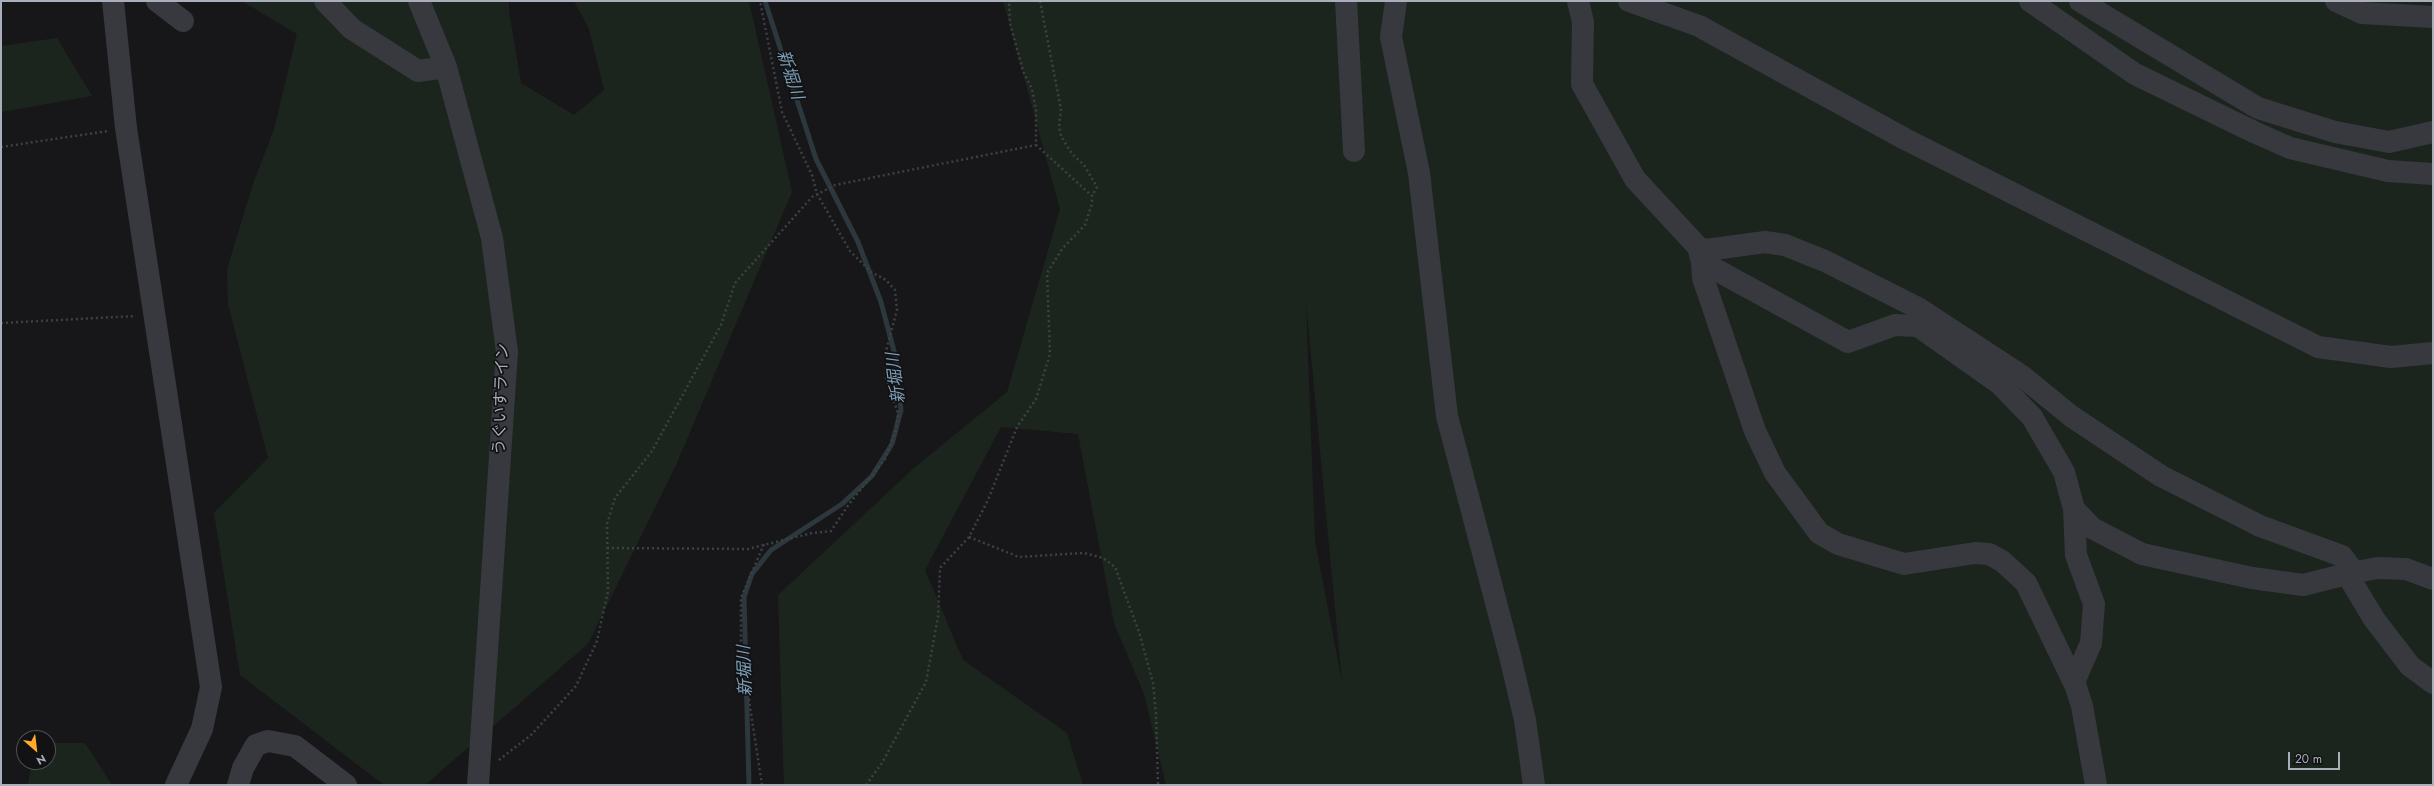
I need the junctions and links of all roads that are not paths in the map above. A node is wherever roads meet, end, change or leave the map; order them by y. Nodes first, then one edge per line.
1 (113, 1) edge
2 (157, 1) edge
3 (325, 1) edge
4 (419, 1) edge
5 (1346, 1) edge
6 (1396, 1) edge
7 (1578, 1) edge
8 (1629, 1) edge
9 (2030, 1) edge
10 (2080, 1) edge
11 (2336, 1) edge
12 (2433, 17) edge
13 (182, 21) dead end
14 (446, 67) junction
15 (2433, 132) edge
16 (1354, 151) dead end
17 (2433, 174) edge
18 (1700, 254) junction
19 (2433, 353) edge
20 (2074, 509) junction
21 (2350, 573) junction
22 (2433, 579) edge
23 (2074, 682) junction
24 (2433, 683) edge
25 (478, 781) edge
26 (176, 785) edge
27 (238, 785) edge
28 (346, 785) edge
29 (1534, 785) edge
30 (2096, 785) edge

1 - 26 street
2 - 13 street
3 - 14 street
4 - 14 street, うぐいすライン
5 - 16 street
6 - 29 street
7 - 18 street
8 - 19 street
9 - 17 street
10 - 15 street
11 - 12 street
14 - 25 street, うぐいすライン
18 - 20 street
18 - 21 street
18 - 23 street
20 - 21 street
20 - 23 street
21 - 22 street
21 - 24 street
23 - 30 street
27 - 28 street

